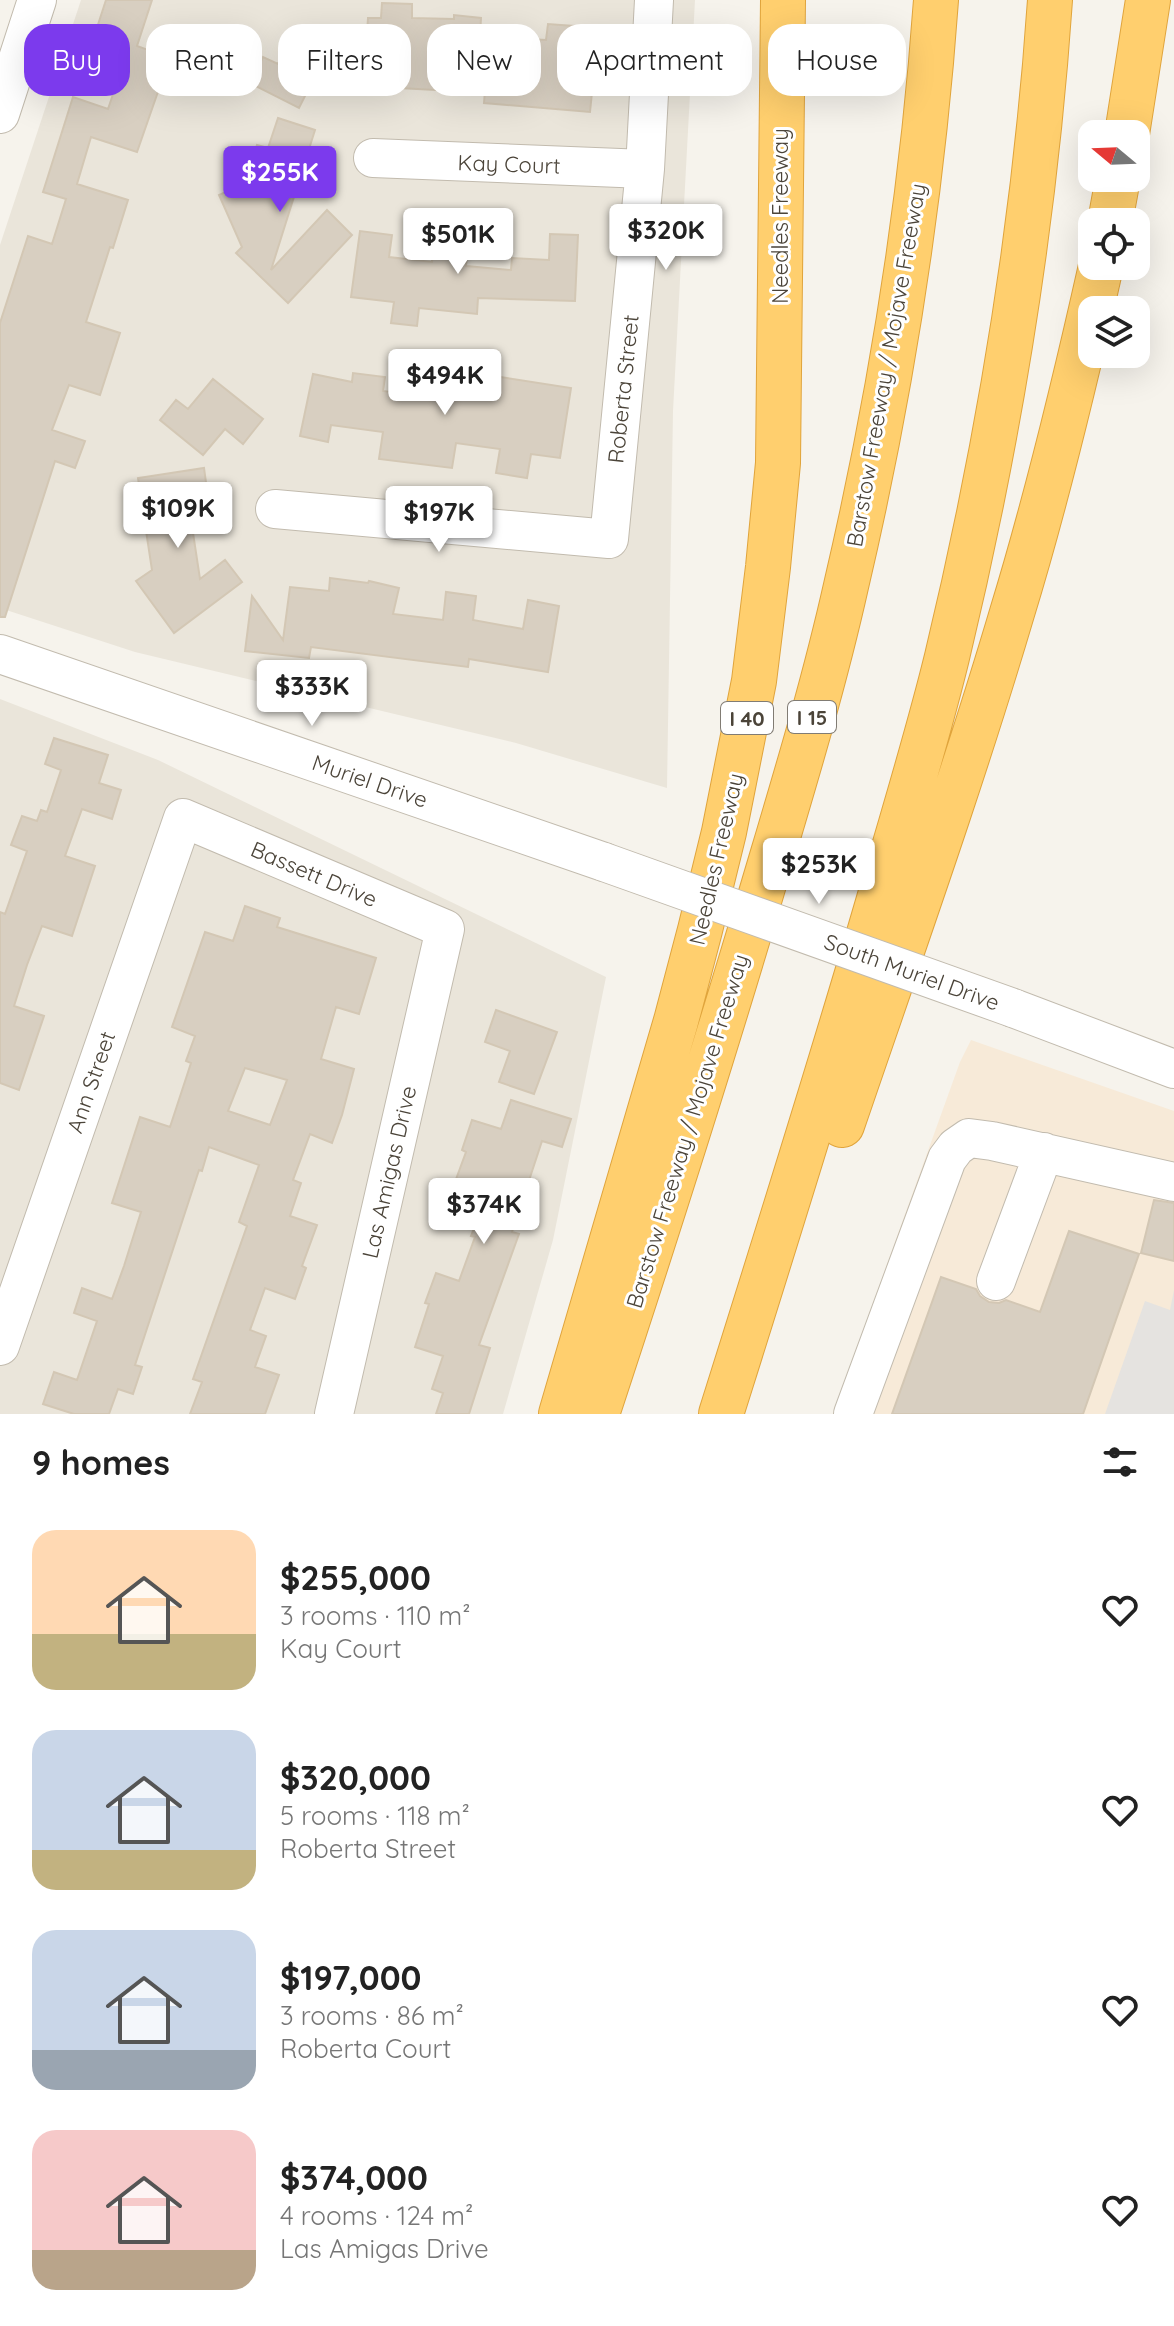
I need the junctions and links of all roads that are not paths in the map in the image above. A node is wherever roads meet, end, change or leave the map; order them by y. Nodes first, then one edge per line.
1 (37, 0) edge
2 (654, 0) edge
3 (783, 0) edge
4 (936, 0) edge
5 (1050, 0) edge
6 (1148, 0) edge
7 (0, 114) edge
8 (1129, 120) edge
9 (373, 158) dead end
10 (645, 169) junction
11 (1098, 280) edge
12 (275, 509) dead end
13 (0, 654) edge
14 (183, 818) joint
15 (604, 862) joint
16 (445, 929) joint
17 (1174, 1069) edge
18 (1044, 1152) junction
19 (1174, 1182) edge
20 (996, 1281) dead end
21 (0, 1346) edge
22 (334, 1414) edge
23 (561, 1414) edge
24 (597, 1414) edge
25 (721, 1414) edge
26 (740, 1414) edge
27 (853, 1414) edge

1 - 7 street
2 - 10 street, Roberta Street
3 - 23 highway, Needles Freeway / I 40
4 - 24 highway, Barstow Freeway / Mojave Freeway / I 15
5 - 25 highway
6 - 8 highway
9 - 10 street, Kay Court
10 - 12 street, Roberta Street
11 - 26 highway
13 - 15 street, Muriel Drive
14 - 16 street, Bassett Drive
14 - 21 street, Ann Street
15 - 17 street, South Muriel Drive, bridge
16 - 22 street, Las Amigas Drive
18 - 19 street
18 - 20 street
18 - 27 street

